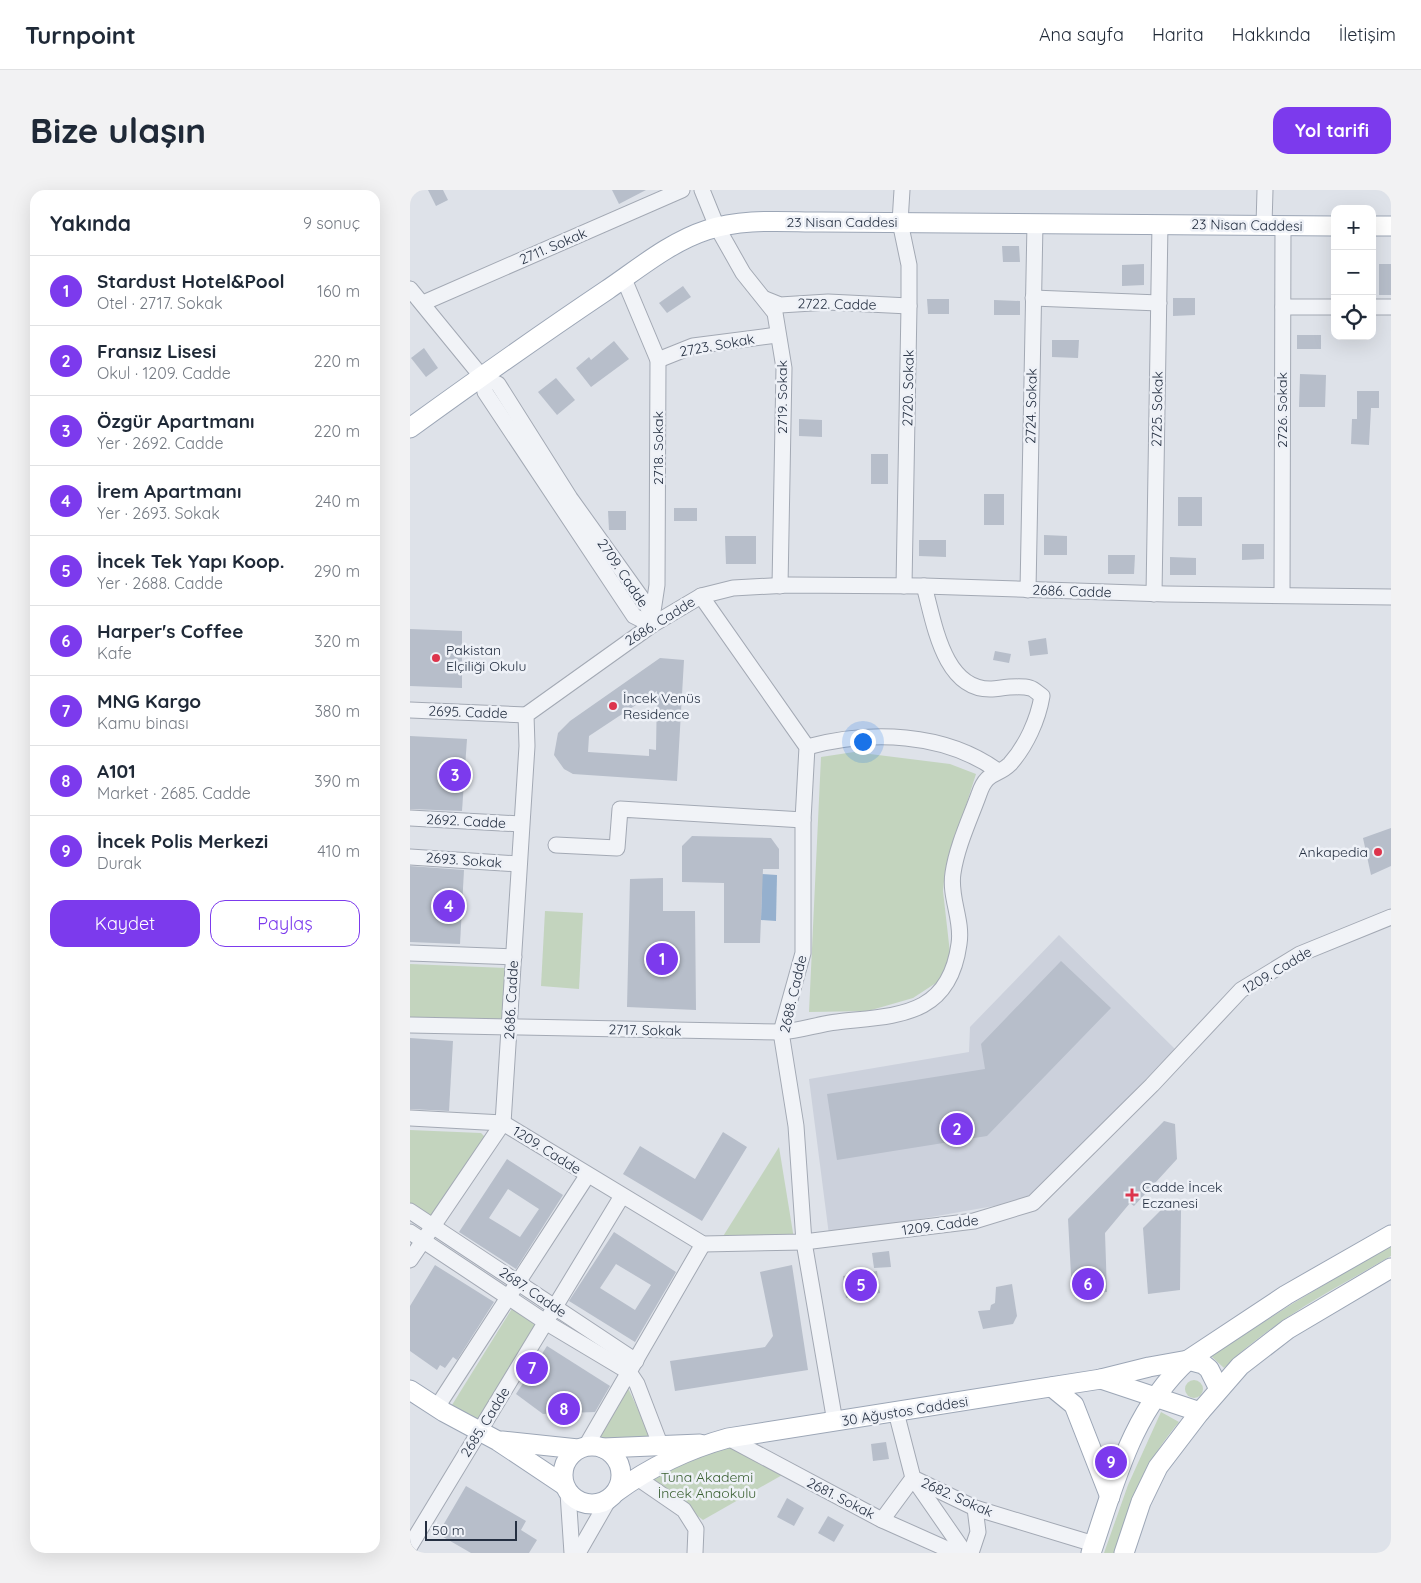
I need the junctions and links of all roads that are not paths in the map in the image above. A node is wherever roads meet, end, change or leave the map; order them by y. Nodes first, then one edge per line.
1 (682, 190) edge
2 (702, 190) edge
3 (902, 190) edge
4 (1265, 190) edge
5 (900, 222) junction
6 (1035, 223) junction
7 (1160, 224) junction
8 (1274, 225) junction
9 (1331, 226) edge
10 (1376, 226) edge
11 (1391, 226) edge
12 (717, 227) junction
13 (624, 279) junction
14 (410, 289) edge
15 (1033, 298) junction
16 (765, 299) junction
17 (423, 302) junction
18 (1159, 303) junction
19 (910, 306) junction
20 (1282, 307) junction
21 (1331, 307) edge
22 (1376, 307) edge
23 (1391, 307) edge
24 (777, 335) junction
25 (658, 360) junction
26 (482, 377) junction
27 (410, 428) edge
28 (780, 586) junction
29 (904, 586) junction
30 (924, 586) junction
31 (1028, 590) junction
32 (1154, 594) junction
33 (1282, 595) junction
34 (701, 596) junction
35 (1391, 597) edge
36 (652, 625) junction
37 (410, 710) edge
38 (526, 715) junction
39 (807, 747) junction
40 (998, 770) junction
41 (410, 818) edge
42 (802, 820) junction
43 (521, 824) junction
44 (556, 846) dead end
45 (410, 857) edge
46 (518, 864) junction
47 (1391, 917) edge
48 (410, 952) edge
49 (514, 957) junction
50 (410, 1026) edge
51 (509, 1028) junction
52 (781, 1032) junction
53 (410, 1118) edge
54 (503, 1123) junction
55 (587, 1176) junction
56 (622, 1196) junction
57 (410, 1211) edge
58 (434, 1226) junction
59 (410, 1232) edge
60 (1391, 1235) edge
61 (423, 1240) junction
62 (804, 1242) junction
63 (703, 1244) junction
64 (410, 1260) edge
65 (1391, 1268) edge
66 (518, 1283) junction
67 (509, 1298) junction
68 (556, 1308) junction
69 (547, 1322) junction
70 (1188, 1360) junction
71 (634, 1372) junction
72 (1101, 1379) junction
73 (1052, 1387) junction
74 (1219, 1389) junction
75 (410, 1390) edge
76 (1156, 1396) junction
77 (437, 1407) junction
78 (896, 1412) junction
79 (1200, 1412) junction
80 (835, 1422) junction
81 (479, 1431) junction
82 (728, 1438) junction
83 (498, 1441) junction
84 (708, 1443) junction
85 (660, 1444) junction
86 (589, 1447) junction
87 (636, 1477) junction
88 (913, 1478) junction
89 (566, 1488) junction
90 (612, 1495) junction
91 (1110, 1497) junction
92 (975, 1508) junction
93 (882, 1520) junction
94 (410, 1546) edge
95 (1093, 1549) edge
96 (572, 1553) edge
97 (578, 1553) edge
98 (695, 1553) edge
99 (956, 1553) edge
100 (965, 1553) edge
101 (971, 1553) edge
102 (1124, 1553) edge

1 - 17 street, 2711. Sokak
2 - 12 street, 2719. Sokak
3 - 5 street, 2720. Sokak
4 - 8 street, 2726. Sokak
5 - 6 main road, 23 Nisan Caddesi
5 - 12 main road, 23 Nisan Caddesi
5 - 19 street, 2720. Sokak
6 - 7 main road, 23 Nisan Caddesi
6 - 15 street, 2724. Sokak
7 - 8 main road, 23 Nisan Caddesi
7 - 18 street, 2725. Sokak
8 - 9 main road, 23 Nisan Caddesi
8 - 20 street, 2726. Sokak
10 - 11 main road
12 - 13 main road, 23 Nisan Caddesi
12 - 16 street, 2719. Sokak
13 - 25 street, 2718. Sokak
13 - 26 main road, 23 Nisan Caddesi
14 - 17 street, 2709. Cadde
15 - 18 street
15 - 31 street, 2724. Sokak
16 - 19 street, 2722. Cadde
16 - 24 street, 2719. Sokak
17 - 26 street, 2709. Cadde
18 - 32 street, 2725. Sokak
19 - 29 street, 2720. Sokak
20 - 21 street
20 - 33 street, 2726. Sokak
22 - 23 street
24 - 25 street, 2723. Sokak
24 - 28 street, 2719. Sokak
25 - 36 street, 2718. Sokak
26 - 27 main road, 23 Nisan Caddesi
26 - 36 street, 2709. Cadde
28 - 29 street, 2686. Cadde
28 - 34 street, 2686. Cadde
29 - 30 street, 2686. Cadde
30 - 31 street, 2686. Cadde
30 - 40 street, 2717. Sokak
31 - 32 street, 2686. Cadde
32 - 33 street, 2686. Cadde
33 - 35 street, 2686. Cadde
34 - 36 street, 2686. Cadde
34 - 39 street
36 - 38 street, 2686. Cadde
37 - 38 street, 2695. Cadde
38 - 43 street, 2686. Cadde
39 - 40 street
39 - 42 street, 2688. Cadde
40 - 52 street, 2717. Sokak
41 - 43 street, 2692. Cadde
42 - 44 street
42 - 52 street, 2688. Cadde
43 - 46 street, 2686. Cadde
45 - 46 street, 2693. Sokak
46 - 49 street, 2686. Cadde
47 - 62 street, 1209. Cadde
48 - 49 street
49 - 51 street, 2686. Cadde
50 - 51 street, 2717. Sokak
51 - 52 street, 2717. Sokak
51 - 54 street, 2686. Cadde
52 - 62 street, 2688. Cadde
53 - 54 street
54 - 55 street, 1209. Cadde
54 - 58 street
55 - 56 street, 1209. Cadde
55 - 66 street
56 - 63 street, 1209. Cadde
56 - 68 street, 2685. Cadde
57 - 58 street, 2687. Cadde
58 - 61 street
58 - 66 street, 2687. Cadde
59 - 61 street, 2687. Cadde
60 - 70 main road
61 - 64 street
61 - 67 street, 2687. Cadde
62 - 63 street, 1209. Cadde
62 - 80 street, 2688. Cadde
63 - 71 street
65 - 74 main road
66 - 67 street
66 - 68 street, 2687. Cadde
67 - 69 street, 2687. Cadde
67 - 77 street
68 - 69 street, 2685. Cadde
68 - 71 street, 2687. Cadde
69 - 71 street, 2687. Cadde
69 - 81 street, 2685. Cadde
70 - 72 main road, 30 Ağustos Caddesi
70 - 74 main road
70 - 76 main road
71 - 85 street
71 - 86 street
72 - 73 main road, 30 Ağustos Caddesi
72 - 76 main road, 30 Ağustos Caddesi
73 - 78 main road, 30 Ağustos Caddesi
73 - 91 main road
74 - 79 main road
75 - 77 main road
76 - 79 main road, 30 Ağustos Caddesi
76 - 91 main road
77 - 81 main road
78 - 80 main road, 30 Ağustos Caddesi
78 - 88 street, 2682. Sokak
79 - 102 main road
80 - 82 main road, 30 Ağustos Caddesi
81 - 83 main road
81 - 94 street, 2685. Cadde
82 - 84 main road, 30 Ağustos Caddesi
82 - 93 street, 2681. Sokak
83 - 86 main road
83 - 89 main road
84 - 85 main road
84 - 87 main road
85 - 86 main road
86 - 89 main road
86 - 90 main road
87 - 90 main road
87 - 98 street
88 - 92 street, 2682. Sokak
88 - 93 street
88 - 100 street
89 - 90 main road
89 - 96 street
90 - 97 street
91 - 95 main road
92 - 95 street, 2682. Sokak
92 - 101 street
93 - 99 street, 2681. Sokak

